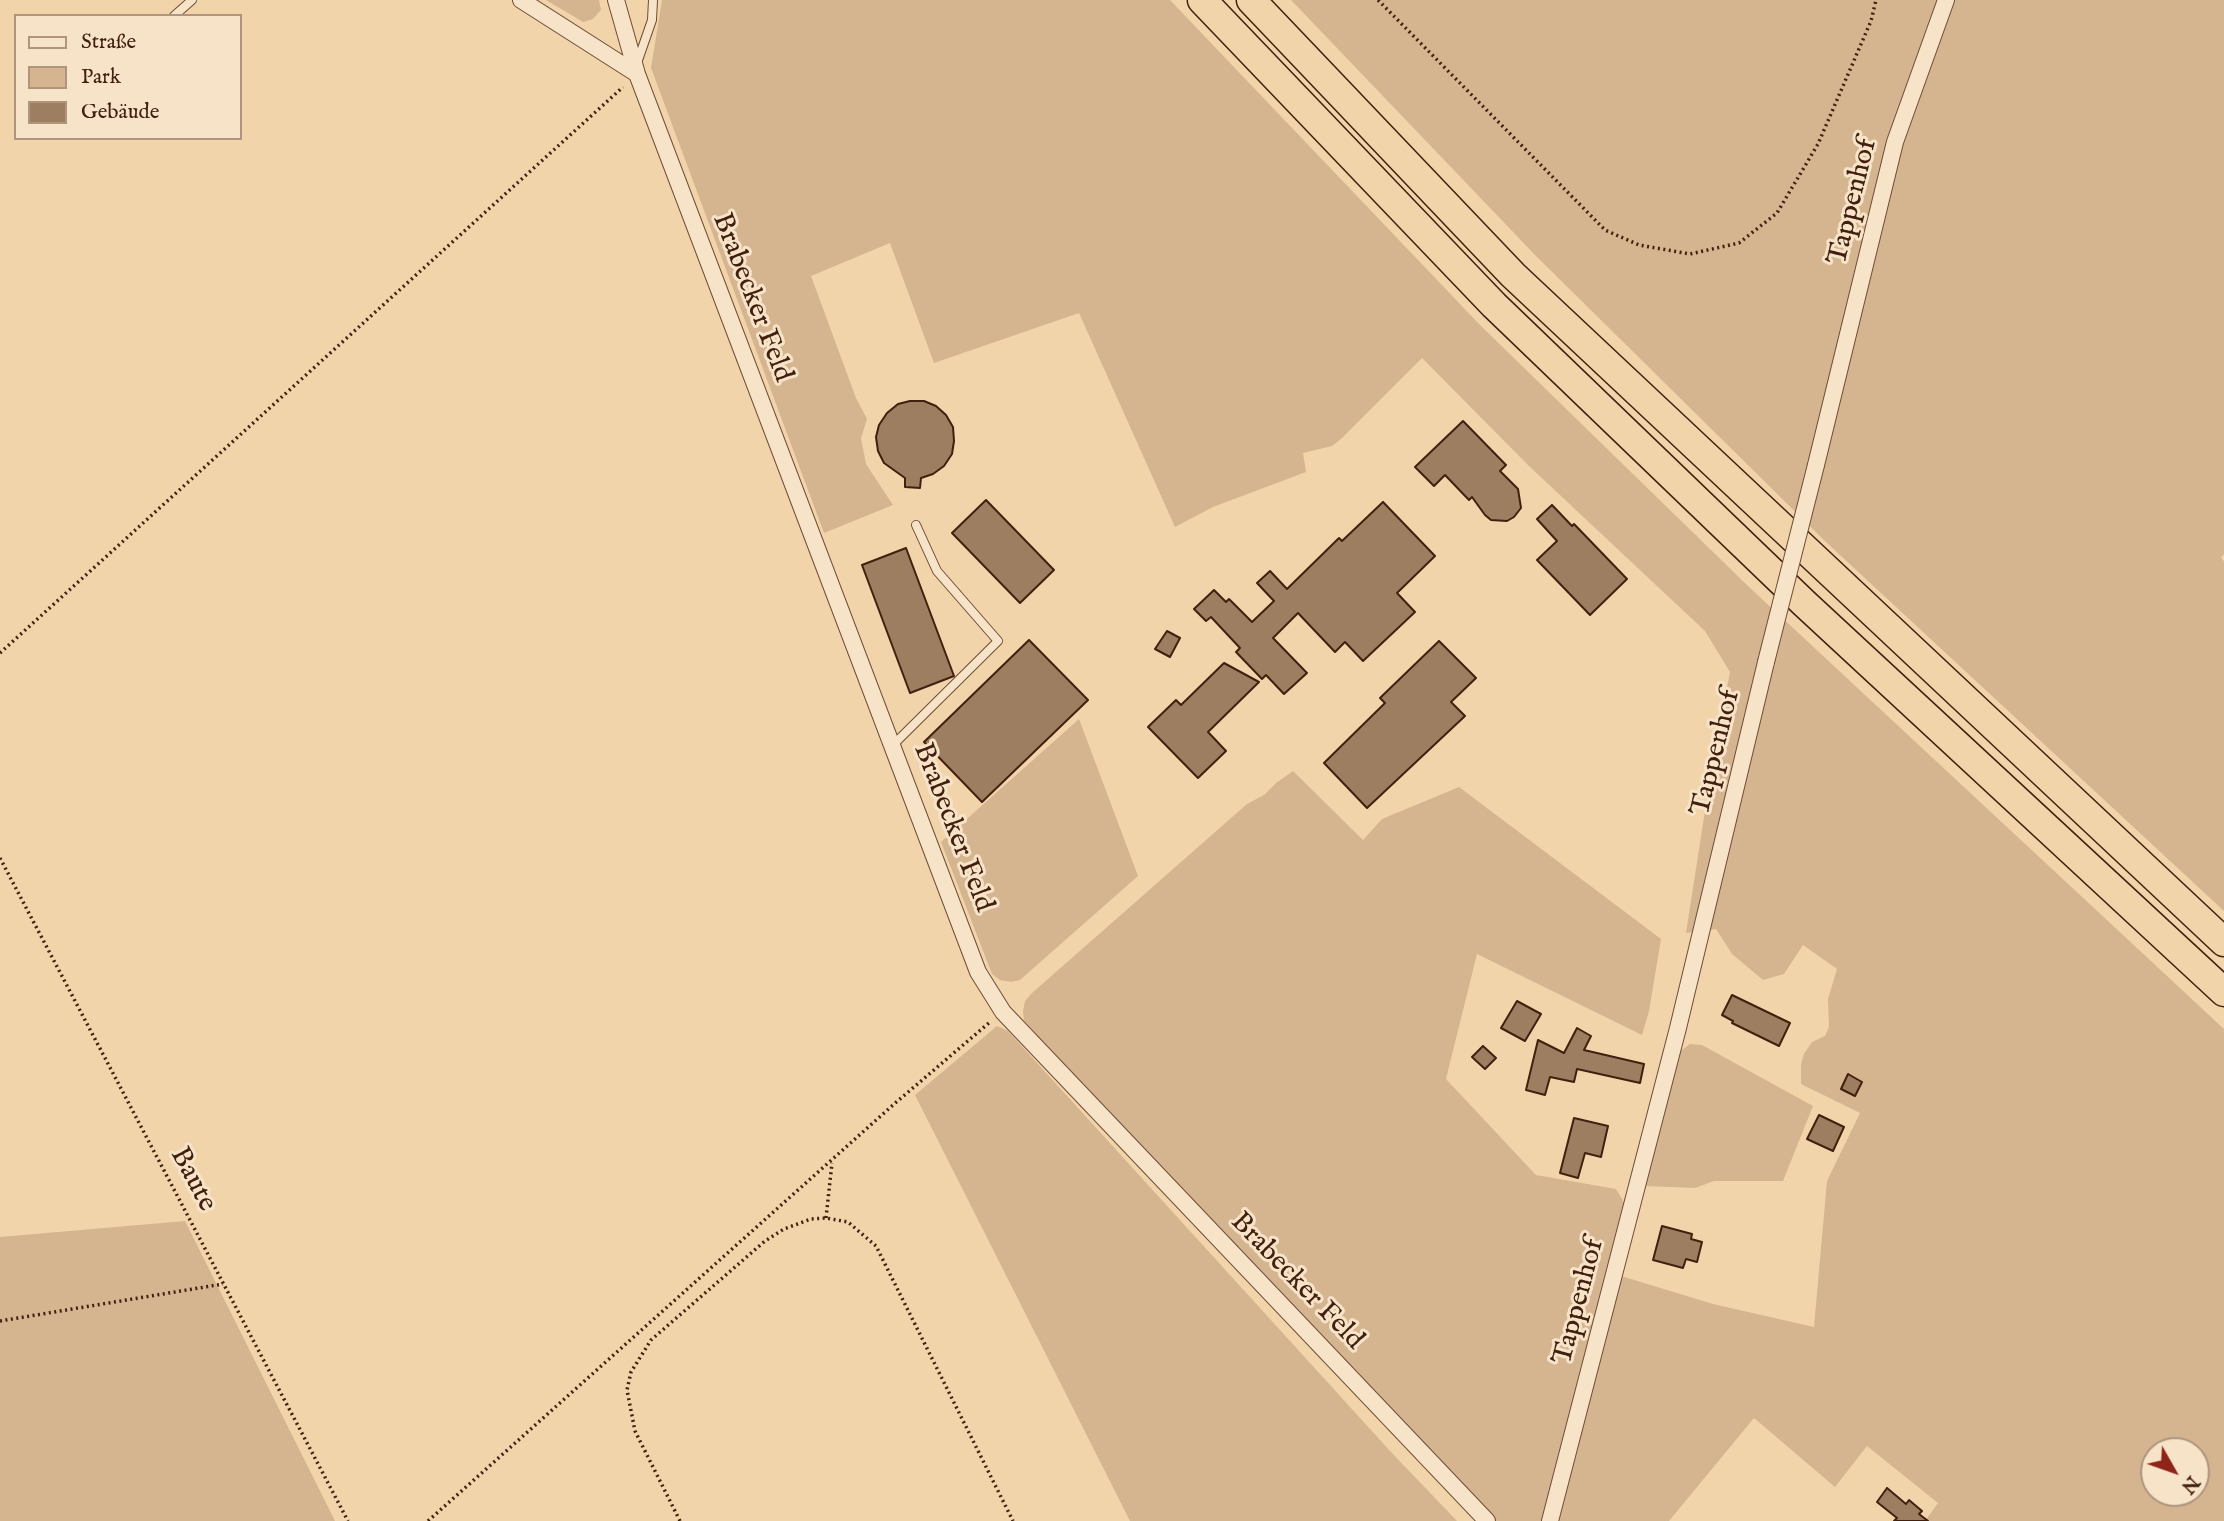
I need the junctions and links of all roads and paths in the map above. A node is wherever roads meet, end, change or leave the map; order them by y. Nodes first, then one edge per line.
1 (192, 0) edge
2 (521, 0) edge
3 (616, 0) edge
4 (653, 0) edge
5 (1202, 0) edge
6 (1251, 0) edge
7 (1378, 0) edge
8 (1876, 0) edge
9 (1946, 0) edge
10 (176, 14) edge
11 (636, 71) junction
12 (916, 525) dead end
13 (0, 653) edge
14 (892, 746) junction
15 (0, 858) edge
16 (2224, 942) edge
17 (2224, 992) edge
18 (1003, 1012) junction
19 (832, 1161) junction
20 (826, 1218) junction
21 (223, 1284) junction
22 (0, 1321) edge
23 (348, 1521) edge
24 (428, 1521) edge
25 (680, 1521) edge
26 (1013, 1521) edge
27 (1487, 1521) edge
28 (1550, 1521) edge

1 - 10 lane
2 - 11 street
3 - 11 street, Brabecker Feld
4 - 11 lane
5 - 17 highway
6 - 16 highway
7 - 8 path
9 - 28 street, Tappenhof, bridge
11 - 13 path
11 - 14 street, Brabecker Feld
12 - 14 lane
14 - 18 street, Brabecker Feld
15 - 21 path, Baute
18 - 19 path
18 - 27 street, Brabecker Feld
19 - 20 path
19 - 24 path
20 - 25 path
20 - 26 path
21 - 22 path
21 - 23 path, Baute

